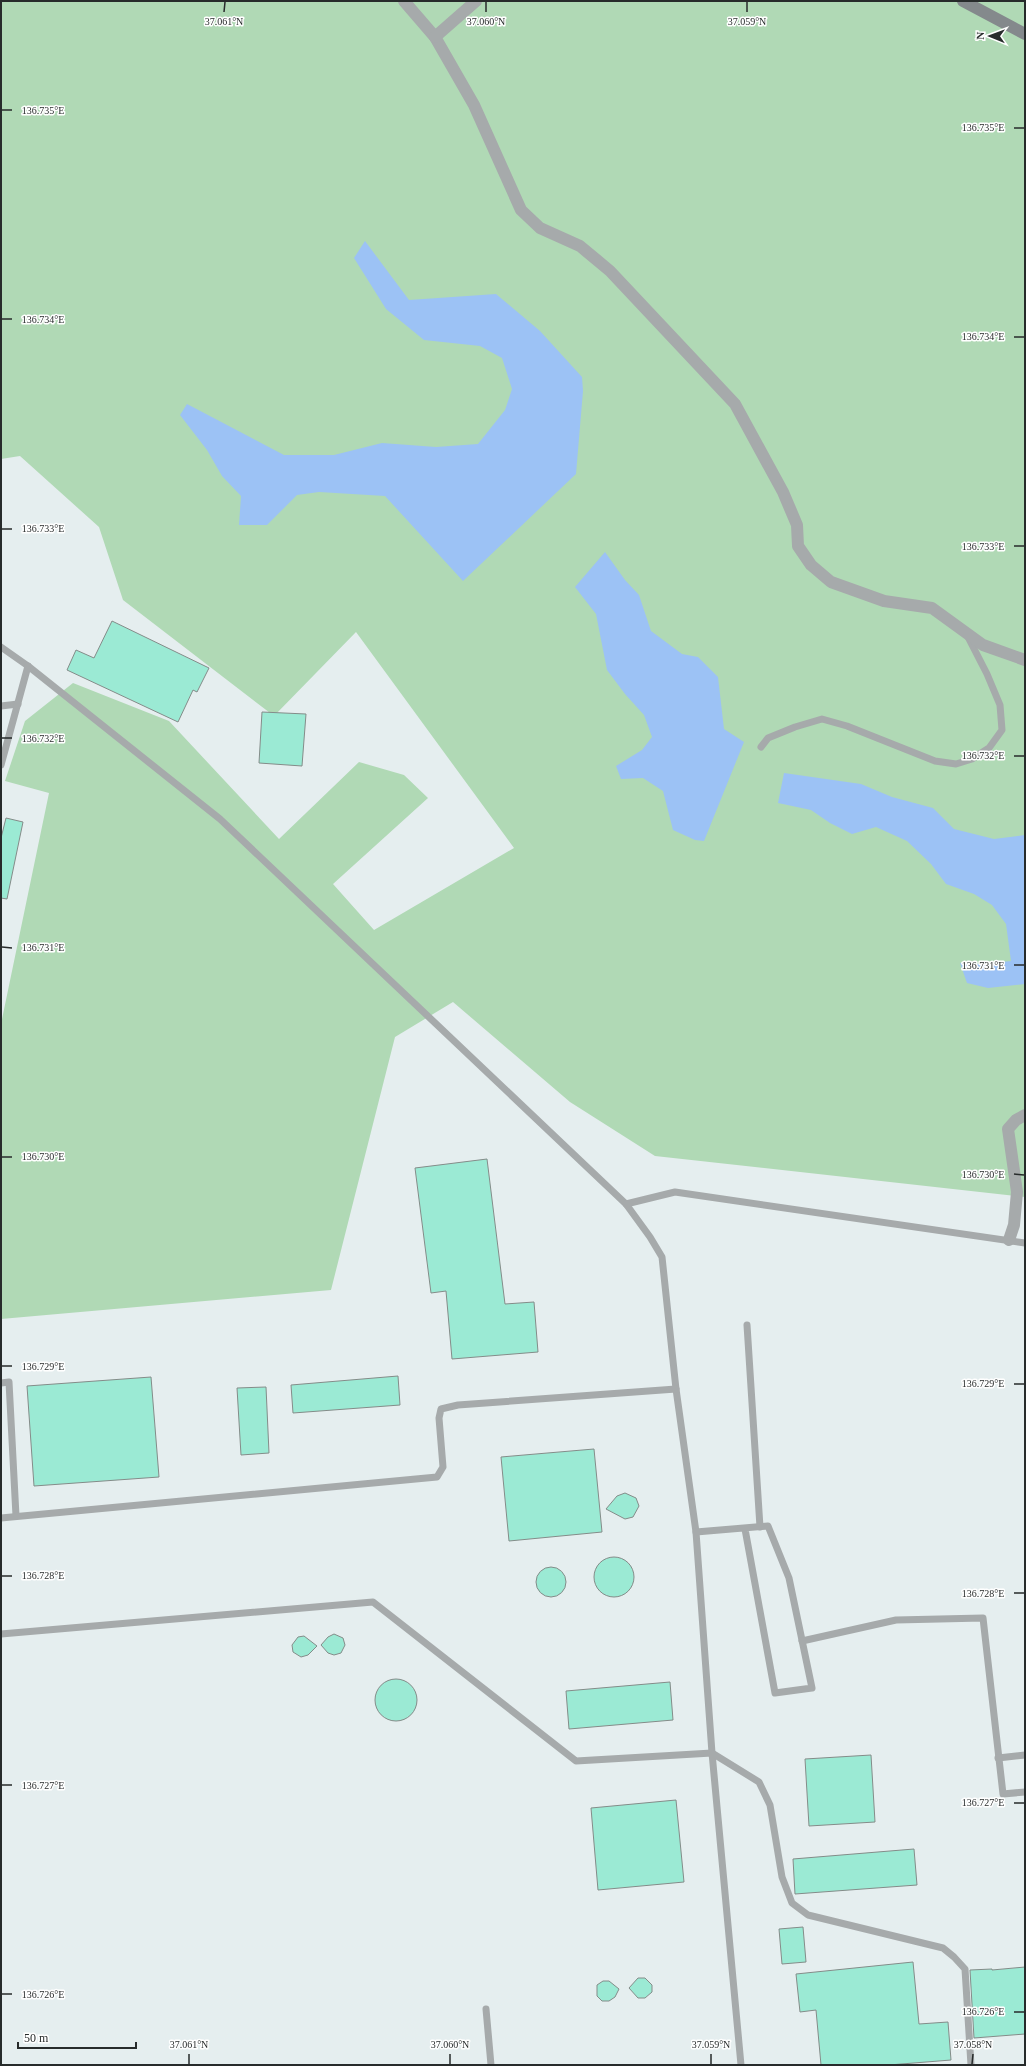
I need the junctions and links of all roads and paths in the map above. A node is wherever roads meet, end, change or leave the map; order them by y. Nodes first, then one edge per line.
1 (404, 1) edge
2 (476, 1) edge
3 (963, 1) edge
4 (1025, 34) edge
5 (435, 37) junction
6 (966, 633) junction
7 (1, 647) edge
8 (1025, 660) edge
9 (28, 666) junction
10 (18, 704) junction
11 (1, 706) edge
12 (761, 747) dead end
13 (1, 765) edge
14 (1025, 1115) edge
15 (626, 1204) junction
16 (1008, 1240) junction
17 (1025, 1243) edge
18 (747, 1324) dead end
19 (1, 1383) edge
20 (676, 1390) junction
21 (16, 1516) junction
22 (1, 1518) edge
23 (760, 1527) junction
24 (745, 1529) junction
25 (696, 1532) junction
26 (1, 1634) edge
27 (802, 1641) junction
28 (712, 1753) junction
29 (1025, 1755) edge
30 (998, 1758) junction
31 (1025, 1792) edge
32 (486, 2009) dead end
33 (491, 2065) edge
34 (741, 2065) edge
35 (971, 2065) edge

1 - 5 street
2 - 5 street
3 - 4 street
5 - 6 street
6 - 8 street
6 - 12 lane
7 - 9 lane
9 - 10 lane
9 - 15 lane
10 - 11 lane
10 - 13 lane
14 - 16 street
15 - 16 lane
15 - 20 lane
16 - 17 lane
18 - 23 lane
19 - 21 lane
20 - 21 lane
20 - 25 lane
21 - 22 lane
23 - 24 lane
23 - 27 lane
24 - 25 lane
24 - 27 lane
25 - 28 lane
26 - 28 lane
27 - 30 lane
28 - 34 lane
28 - 35 lane
29 - 30 lane
30 - 31 lane
32 - 33 lane

